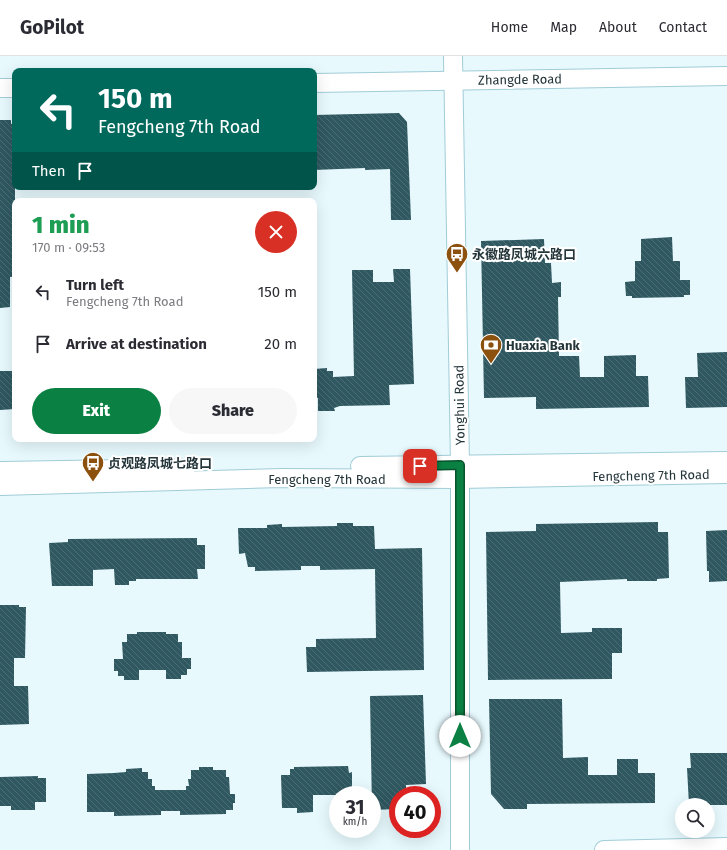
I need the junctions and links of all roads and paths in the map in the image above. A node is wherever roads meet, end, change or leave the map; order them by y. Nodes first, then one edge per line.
1 (453, 56) edge
2 (727, 76) edge
3 (454, 80) junction
4 (317, 83) edge
5 (0, 88) edge
6 (12, 88) edge
7 (727, 461) edge
8 (0, 471) edge
9 (460, 472) junction
10 (727, 474) edge
11 (0, 486) edge
12 (727, 847) edge
13 (460, 850) edge
14 (604, 850) edge

1 - 3 street, Yonghui Road
2 - 3 street, Zhangde Road
3 - 4 street, Zhangde Road
3 - 9 street, Yonghui Road
5 - 6 street
7 - 9 street, Fengcheng 7th Road
8 - 9 street, Fengcheng 7th Road
9 - 10 street, Fengcheng 7th Road
9 - 11 street, Fengcheng 7th Road
9 - 13 street, Yonghui Road
12 - 14 street

